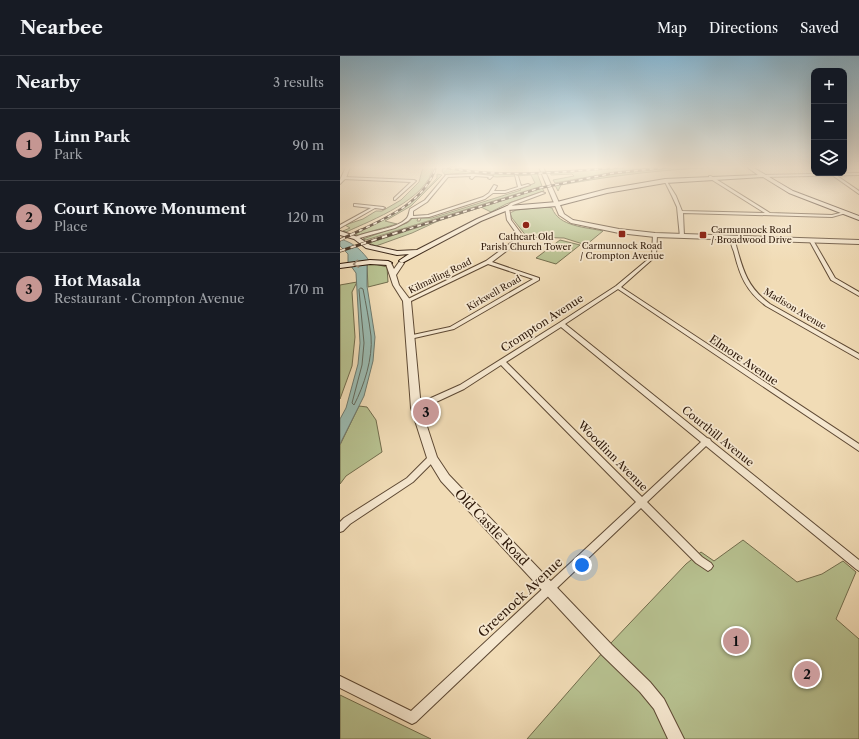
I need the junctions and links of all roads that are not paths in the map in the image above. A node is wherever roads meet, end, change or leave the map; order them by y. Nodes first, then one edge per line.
1 (428, 199) edge
2 (481, 199) edge
3 (526, 199) edge
4 (555, 199) edge
5 (578, 199) edge
6 (677, 199) edge
7 (745, 199) edge
8 (808, 199) edge
9 (557, 204) junction
10 (355, 205) dead end
11 (375, 207) junction
12 (383, 208) dead end
13 (507, 208) junction
14 (681, 212) junction
15 (844, 213) junction
16 (770, 214) junction
17 (410, 217) junction
18 (859, 218) edge
19 (340, 227) edge
20 (340, 233) edge
21 (655, 235) junction
22 (682, 236) junction
23 (356, 238) junction
24 (732, 238) junction
25 (811, 240) junction
26 (859, 242) edge
27 (426, 249) junction
28 (380, 250) junction
29 (399, 260) junction
30 (372, 262) junction
31 (488, 262) junction
32 (389, 263) junction
33 (341, 266) edge
34 (393, 274) junction
35 (618, 287) junction
36 (859, 294) edge
37 (407, 301) junction
38 (561, 324) junction
39 (410, 337) junction
40 (859, 357) edge
41 (502, 362) junction
42 (416, 408) junction
43 (707, 441) junction
44 (859, 448) edge
45 (432, 458) junction
46 (642, 501) junction
47 (340, 528) edge
48 (708, 566) dead end
49 (859, 566) edge
50 (550, 588) junction
51 (340, 682) edge
52 (676, 739) edge

1 - 17 street
2 - 17 street
3 - 13 street
4 - 9 street
5 - 9 main road
6 - 14 street
7 - 16 street
8 - 15 main road
9 - 13 main road
9 - 21 street
10 - 11 street
11 - 12 street
11 - 19 street
13 - 27 main road
13 - 31 street, Kilmailing Road
14 - 16 street
14 - 22 street
15 - 16 street
15 - 18 main road
17 - 23 street
20 - 23 main road
21 - 22 street
21 - 35 street, Crompton Avenue
22 - 24 street
23 - 28 main road
24 - 25 street
24 - 40 street, Madison Avenue
25 - 26 street
25 - 36 street
27 - 28 main road
27 - 29 main road
28 - 29 main road
28 - 30 main road
29 - 32 main road
29 - 34 street
30 - 32 main road
30 -> 33 main road
31 - 37 street, Kilmailing Road
31 - 39 street, Kirkwell Road
32 - 34 street, Old Castle Road
34 - 37 street, Old Castle Road
35 - 38 street, Crompton Avenue
35 - 44 street, Elmore Avenue
37 - 39 street, Old Castle Road
38 - 41 street, Crompton Avenue
38 - 43 street, Courthill Avenue
39 - 42 street, Old Castle Road
41 - 42 street, Crompton Avenue
41 - 46 street, Woodlinn Avenue
42 - 45 street, Old Castle Road
43 - 46 street, Greenock Avenue
43 - 49 street, Courthill Avenue
45 - 47 street
45 - 50 street, Old Castle Road
46 - 48 street, Woodlinn Avenue
46 - 50 street, Greenock Avenue
50 - 51 street, Greenock Avenue
50 - 52 street, Old Castle Road

